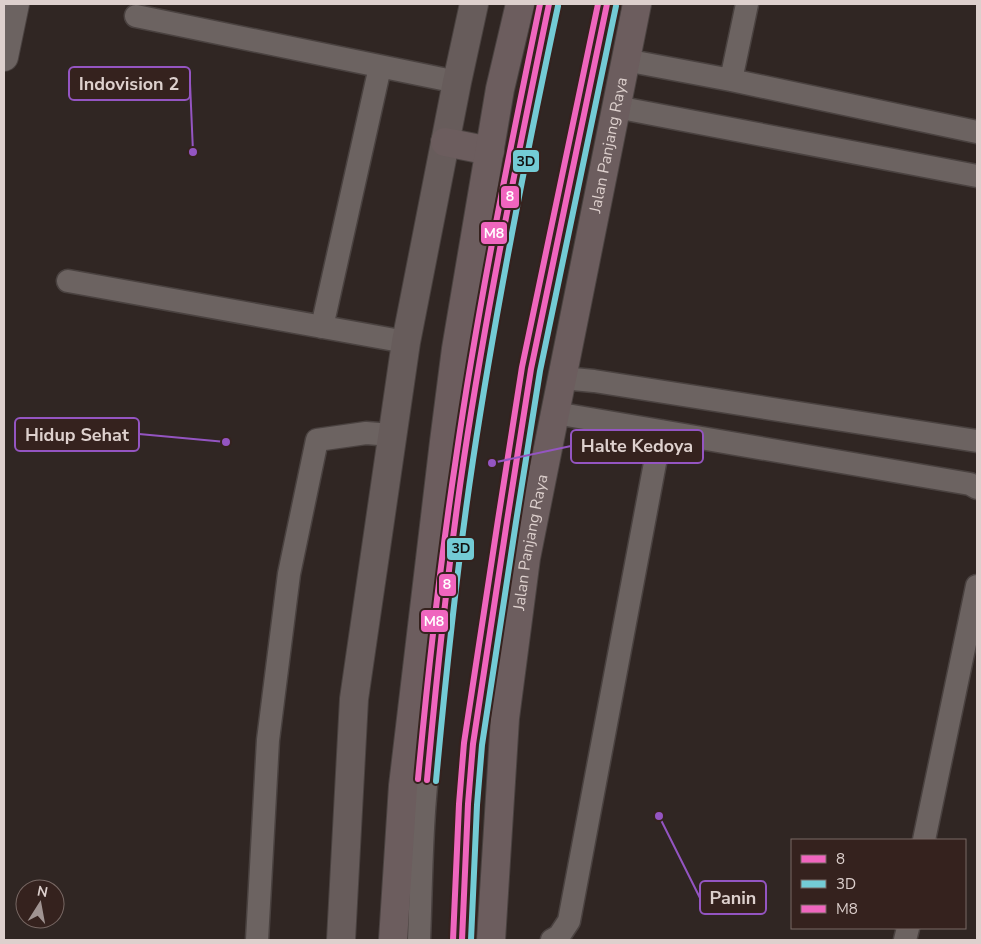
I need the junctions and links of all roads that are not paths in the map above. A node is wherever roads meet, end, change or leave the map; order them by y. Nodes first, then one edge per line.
1 (15, 4) edge
2 (474, 4) edge
3 (520, 4) edge
4 (550, 4) edge
5 (607, 4) edge
6 (637, 4) edge
7 (747, 4) edge
8 (136, 16) dead end
9 (4, 58) edge
10 (625, 60) junction
11 (380, 67) junction
12 (731, 80) junction
13 (457, 82) junction
14 (616, 107) junction
15 (977, 132) edge
16 (445, 142) junction
17 (490, 151) junction
18 (977, 176) edge
19 (68, 281) dead end
20 (322, 327) junction
21 (406, 342) junction
22 (562, 378) junction
23 (555, 413) junction
24 (661, 431) junction
25 (392, 435) junction
26 (977, 441) edge
27 (977, 488) edge
28 (977, 586) edge
29 (924, 839) edge
30 (257, 940) edge
31 (341, 940) edge
32 (393, 940) edge
33 (419, 940) edge
34 (462, 940) edge
35 (490, 940) edge
36 (552, 940) edge

1 - 9 street
2 - 13 main road
3 - 17 main road
4 - 33 lane
5 - 34 lane
6 - 10 main road, Jalan Panjang Raya
7 - 12 lane
8 - 11 lane
10 - 12 lane
10 - 14 main road, Jalan Panjang Raya
11 - 13 lane
11 - 20 lane
12 - 15 lane
13 - 16 main road
14 - 18 lane
14 - 22 main road, Jalan Panjang Raya
16 - 17 main road
16 - 21 main road
17 - 32 main road
19 - 20 lane
20 - 21 lane
21 - 25 main road
22 - 23 main road, Jalan Panjang Raya
22 - 26 lane
23 - 24 lane
23 - 35 main road, Jalan Panjang Raya
24 - 27 lane
24 - 36 lane
25 - 30 lane
25 - 31 main road
28 - 29 lane

